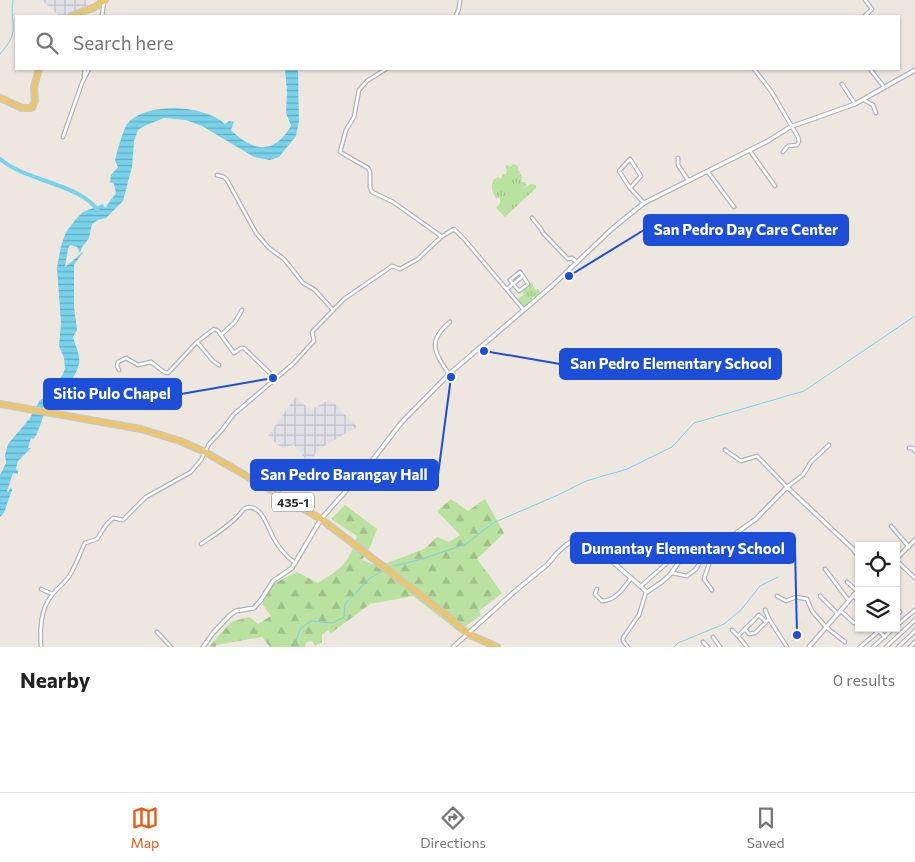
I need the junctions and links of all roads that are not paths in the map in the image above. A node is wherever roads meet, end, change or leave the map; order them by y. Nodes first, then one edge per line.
1 (105, 0) edge
2 (460, 0) edge
3 (865, 0) edge
4 (74, 15) edge
5 (102, 15) edge
6 (456, 15) edge
7 (866, 15) edge
8 (39, 70) edge
9 (87, 70) edge
10 (384, 70) edge
11 (755, 70) edge
12 (871, 70) edge
13 (915, 70) edge
14 (842, 84) dead end
15 (884, 87) junction
16 (3, 99) edge
17 (864, 100) junction
18 (855, 104) junction
19 (876, 113) dead end
20 (792, 126) junction
21 (63, 136) dead end
22 (750, 151) junction
23 (782, 152) dead end
24 (678, 158) dead end
25 (708, 172) junction
26 (217, 175) dead end
27 (688, 180) junction
28 (775, 186) dead end
29 (630, 188) junction
30 (644, 203) junction
31 (734, 207) dead end
32 (532, 218) dead end
33 (441, 236) junction
34 (577, 262) junction
35 (523, 276) junction
36 (513, 284) junction
37 (507, 289) junction
38 (242, 310) dead end
39 (333, 310) junction
40 (524, 310) junction
41 (450, 322) dead end
42 (221, 335) junction
43 (197, 342) junction
44 (218, 365) dead end
45 (119, 370) dead end
46 (449, 374) junction
47 (276, 379) junction
48 (0, 404) edge
49 (829, 445) dead end
50 (909, 448) dead end
51 (725, 450) dead end
52 (915, 451) edge
53 (205, 452) junction
54 (787, 487) junction
55 (321, 519) junction
56 (890, 526) dead end
57 (915, 540) edge
58 (201, 544) dead end
59 (908, 546) junction
60 (855, 552) edge
61 (706, 554) junction
62 (900, 555) edge
63 (295, 563) junction
64 (667, 563) dead end
65 (900, 564) edge
66 (825, 569) dead end
67 (671, 572) junction
68 (631, 578) junction
69 (915, 578) edge
70 (847, 582) dead end
71 (640, 587) junction
72 (855, 588) edge
73 (41, 589) dead end
74 (597, 590) dead end
75 (712, 590) dead end
76 (646, 592) junction
77 (52, 594) junction
78 (855, 594) edge
79 (777, 596) dead end
80 (820, 596) dead end
81 (853, 596) joint
82 (849, 601) junction
83 (765, 610) dead end
84 (915, 610) edge
85 (841, 611) junction
86 (838, 614) junction
87 (915, 620) edge
88 (768, 621) junction
89 (854, 623) dead end
90 (900, 623) edge
91 (826, 627) junction
92 (744, 629) junction
93 (732, 630) dead end
94 (915, 631) edge
95 (156, 632) dead end
96 (890, 632) edge
97 (468, 634) junction
98 (738, 636) junction
99 (713, 637) dead end
100 (885, 637) junction
101 (703, 642) dead end
102 (845, 642) dead end
103 (915, 642) edge
104 (41, 647) edge
105 (171, 647) edge
106 (203, 647) edge
107 (453, 647) edge
108 (497, 647) edge
109 (628, 647) edge
110 (708, 647) edge
111 (720, 647) edge
112 (747, 647) edge
113 (786, 647) edge
114 (809, 647) edge
115 (860, 647) edge
116 (873, 647) edge
117 (886, 647) edge
118 (898, 647) edge
119 (910, 647) edge

1 - 4 main road
1 - 5 street
2 - 6 street
3 - 7 street
8 - 16 main road
9 - 21 street
10 - 33 street
11 - 20 street
12 - 15 street
13 - 15 street
14 - 18 street
15 - 17 street
17 - 18 street
17 - 19 street
18 - 20 street
20 - 22 street
20 - 23 street
22 - 25 street
22 - 28 street
24 - 27 street
25 - 27 street
25 - 31 street
26 - 39 street
27 - 30 street
29 - 29 street
29 - 30 street
30 - 34 street
32 - 34 street
33 - 37 street
33 - 39 street
34 - 40 street
35 - 36 street
35 - 36 street
35 - 36 street
36 - 37 street
37 - 40 street
38 - 42 street
39 - 47 street
40 - 46 street
41 - 46 street
42 - 43 street
42 - 47 street
43 - 44 street
43 - 45 street
46 - 55 street
47 - 53 street
48 - 53 main road, 435-1
49 - 54 street
50 - 52 street
51 - 54 street
53 - 55 main road, 435-1
53 - 77 street
54 - 60 street
54 - 61 street
55 - 63 street
55 - 97 main road, 435-1
56 - 59 street
57 - 59 street
58 - 63 street
59 - 62 street
61 - 67 street
61 - 67 street
61 - 75 street
63 - 106 street
64 - 71 street
65 - 69 street
66 - 82 street
67 - 76 street
68 - 71 street
68 - 74 street
68 - 97 street
70 - 72 street
71 - 76 street
73 - 77 street
76 - 109 street
77 - 104 street
78 - 81 street
79 - 91 street
80 - 86 street
81 - 82 street
82 - 85 street
83 - 88 street
84 - 90 street
85 - 86 street
85 - 89 street
86 - 91 street
87 - 117 street
88 - 92 street
88 - 92 street
88 - 113 street
91 - 102 street
91 - 114 street
92 - 98 street
93 - 98 street
94 - 118 street
95 - 105 street
96 - 100 street
97 - 107 street
97 - 108 main road, 435-1
98 - 112 street
99 - 111 street
100 - 115 street
100 - 116 street
101 - 110 street
103 - 119 street

